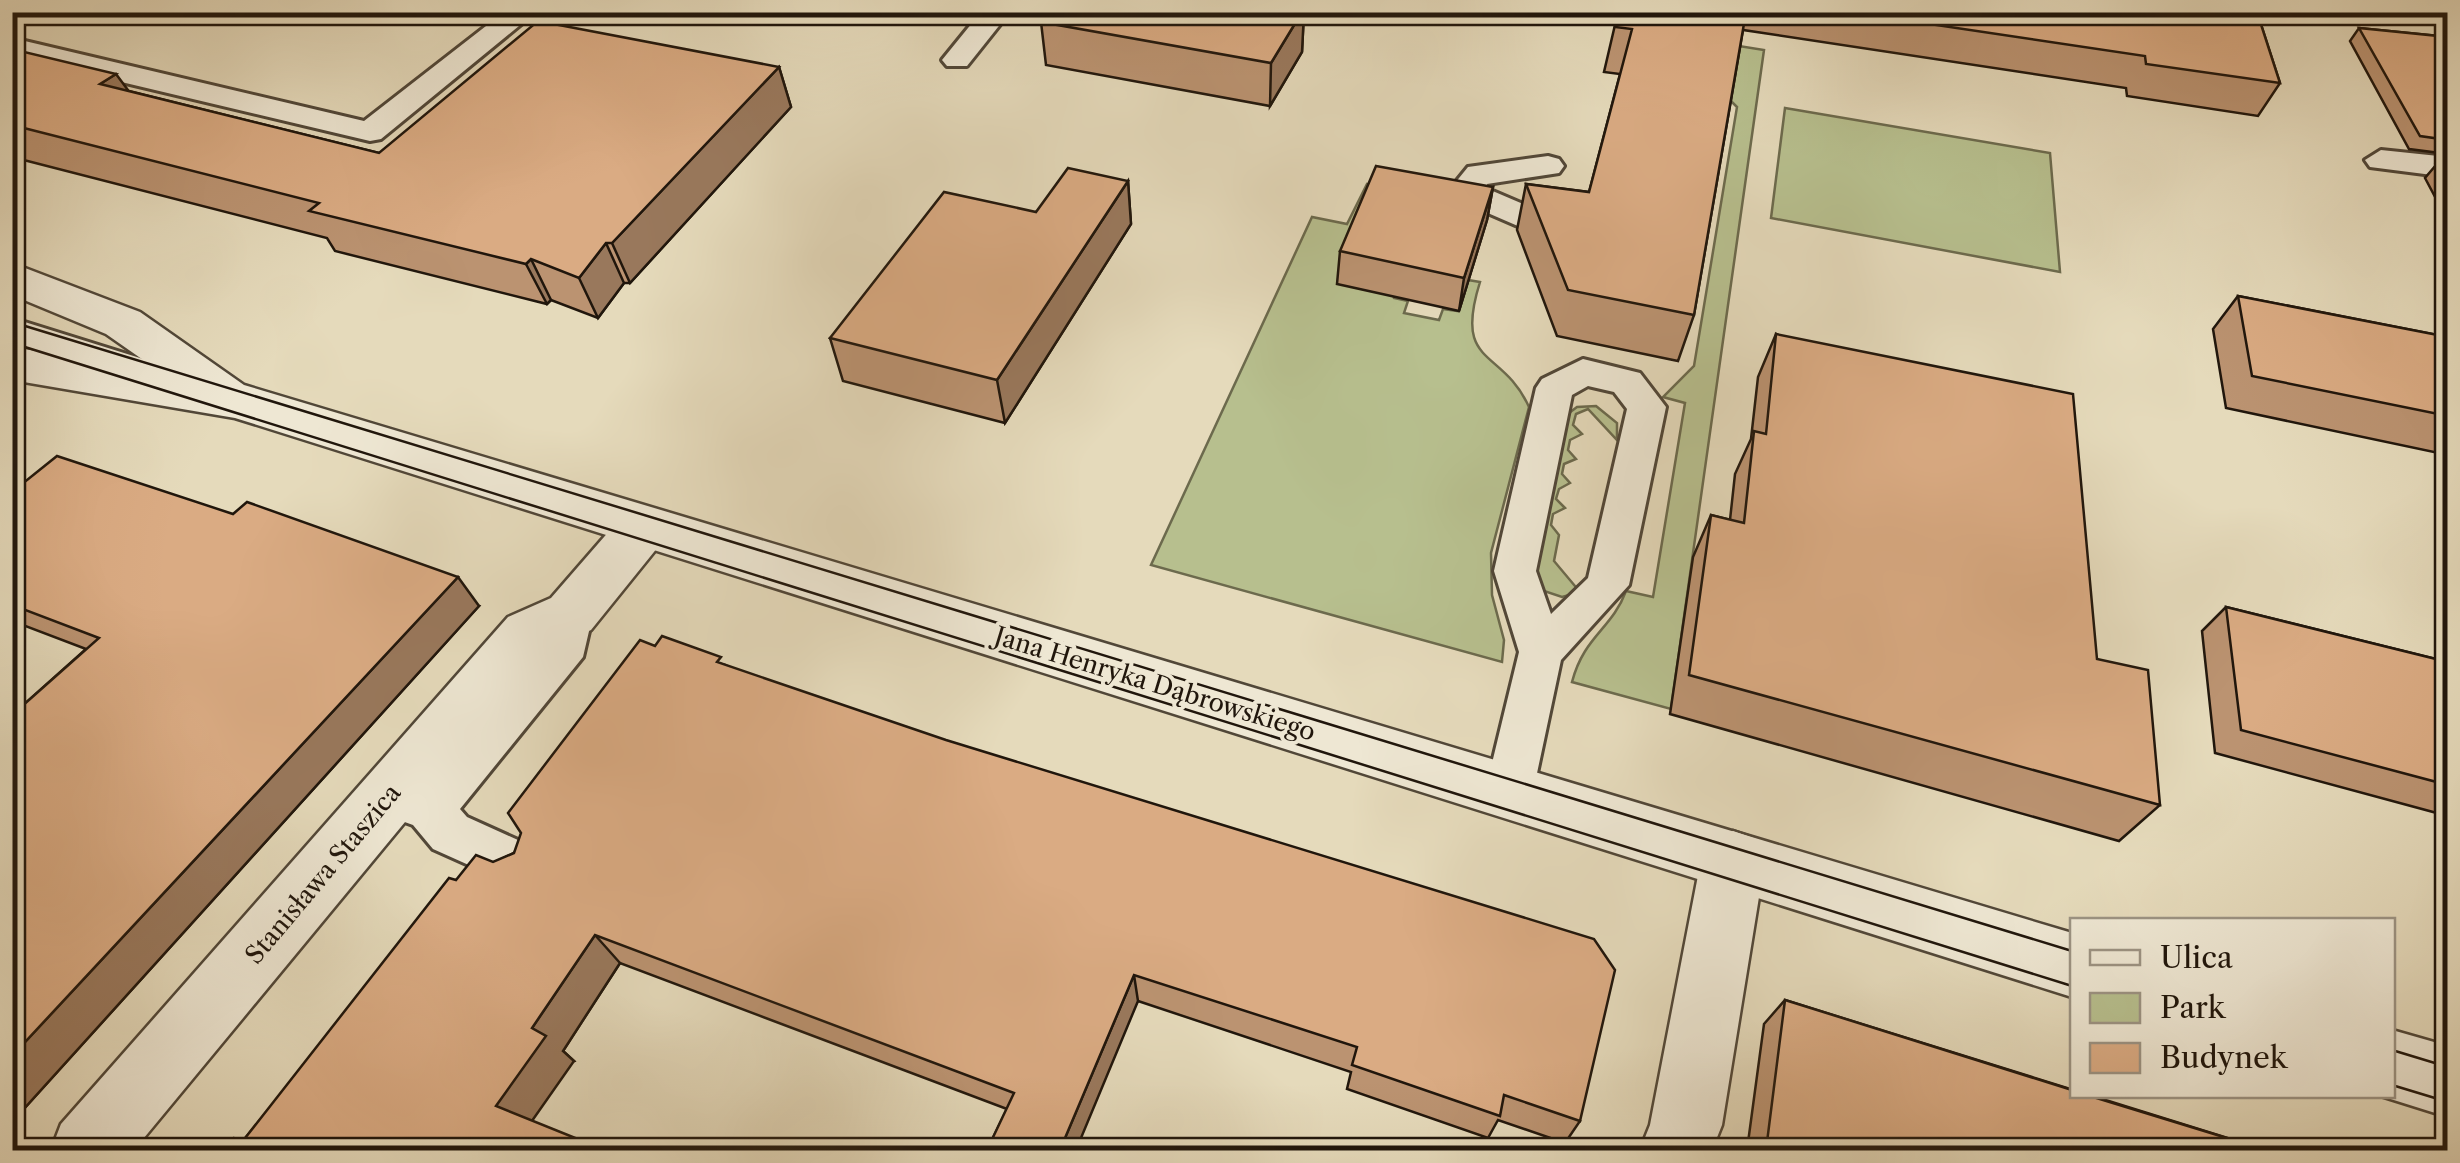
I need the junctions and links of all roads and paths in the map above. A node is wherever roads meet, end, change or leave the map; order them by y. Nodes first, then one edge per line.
1 (522, 12) edge
2 (996, 12) edge
3 (12, 47) edge
4 (957, 60) dead end
5 (2382, 160) dead end
6 (1548, 166) dead end
7 (2448, 167) edge
8 (1539, 223) edge
9 (12, 278) edge
10 (12, 330) edge
11 (12, 363) edge
12 (238, 401) junction
13 (643, 528) junction
14 (1541, 652) junction
15 (1509, 792) junction
16 (410, 803) junction
17 (1733, 860) junction
18 (520, 865) edge
19 (2070, 963) edge
20 (2395, 1066) edge
21 (2448, 1082) edge
22 (87, 1150) edge
23 (1676, 1150) edge

1 - 3 lane
2 - 4 lane
5 - 7 lane
6 - 8 lane
9 - 12 street, Jana Henryka Dąbrowskiego
10 - 12 lane
11 - 12 street, Jana Henryka Dąbrowskiego
12 - 13 street, Jana Henryka Dąbrowskiego
13 - 15 street, Jana Henryka Dąbrowskiego
13 - 16 street, Stanisława Staszica
14 - 14 lane
14 - 15 lane
15 - 17 street, Jana Henryka Dąbrowskiego
16 - 18 lane
16 - 22 street, Stanisława Staszica
17 - 19 street, Jana Henryka Dąbrowskiego
17 - 23 street
20 - 21 street

